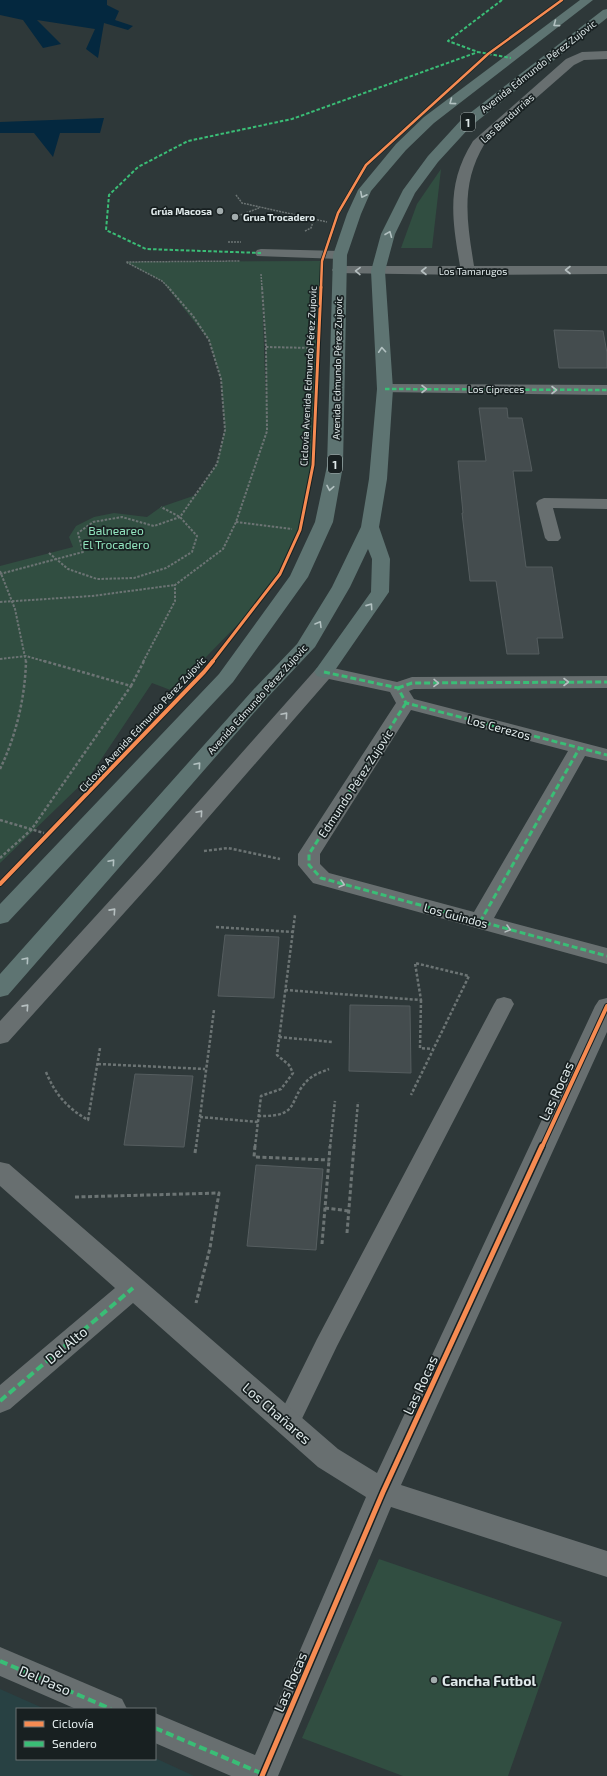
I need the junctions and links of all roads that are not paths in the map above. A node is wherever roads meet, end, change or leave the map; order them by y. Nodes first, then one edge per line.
1 (587, 0) edge
2 (607, 12) edge
3 (607, 55) edge
4 (261, 253) dead end
5 (336, 266) junction
6 (607, 270) edge
7 (468, 271) junction
8 (378, 277) junction
9 (513, 284) dead end
10 (385, 389) junction
11 (607, 390) edge
12 (607, 504) edge
13 (370, 527) junction
14 (553, 538) dead end
15 (324, 672) junction
16 (607, 682) edge
17 (402, 695) junction
18 (579, 749) junction
19 (607, 755) edge
20 (310, 865) joint
21 (0, 917) edge
22 (480, 922) junction
23 (607, 956) edge
24 (0, 989) edge
25 (504, 1004) dead end
26 (607, 1006) edge
27 (0, 1036) edge
28 (0, 1171) edge
29 (133, 1288) junction
30 (0, 1401) edge
31 (288, 1422) junction
32 (383, 1492) junction
33 (607, 1564) edge
34 (0, 1661) edge
35 (109, 1708) edge
36 (156, 1728) edge
37 (262, 1775) edge

1 -> 5 highway, Avenida Edmundo Pérez Zujovic / 1
8 -> 2 highway, Avenida Edmundo Pérez Zujovic / 1
3 - 7 street, Las Bandurrias
4 - 5 lane
5 - 8 street, Los Tamarugos
5 -> 21 highway, Avenida Edmundo Pérez Zujovic / 1
6 -> 7 street, Los Tamarugos
7 -> 8 street, Los Tamarugos
8 - 9 street, Los Tamarugos
10 -> 8 highway, Avenida Edmundo Pérez Zujovic / 1
10 -> 11 street, Los Cipreces
10 - 13 highway, Avenida Edmundo Pérez Zujovic / 1
12 - 14 lane
15 -> 13 highway
24 -> 13 highway, Avenida Edmundo Pérez Zujovic / 1
15 - 17 street, Los Cerezos
27 -> 15 street
17 -> 16 street, Los Cerezos
17 - 18 street, Los Cerezos
17 - 20 street, Edmundo Pérez Zujovic
18 - 19 street, Los Cerezos
18 - 22 street
20 -> 22 street, Los Guindos
22 -> 23 street, Los Guindos
25 - 31 lane
26 - 32 street, Las Rocas
28 - 29 street, Los Chañares
29 - 30 street, Del Alto
29 - 31 street, Los Chañares
31 - 32 street, Los Chañares
32 - 33 street, Los Chañares
32 - 37 street, Las Rocas
34 - 35 street, Del Paso
36 - 37 street

